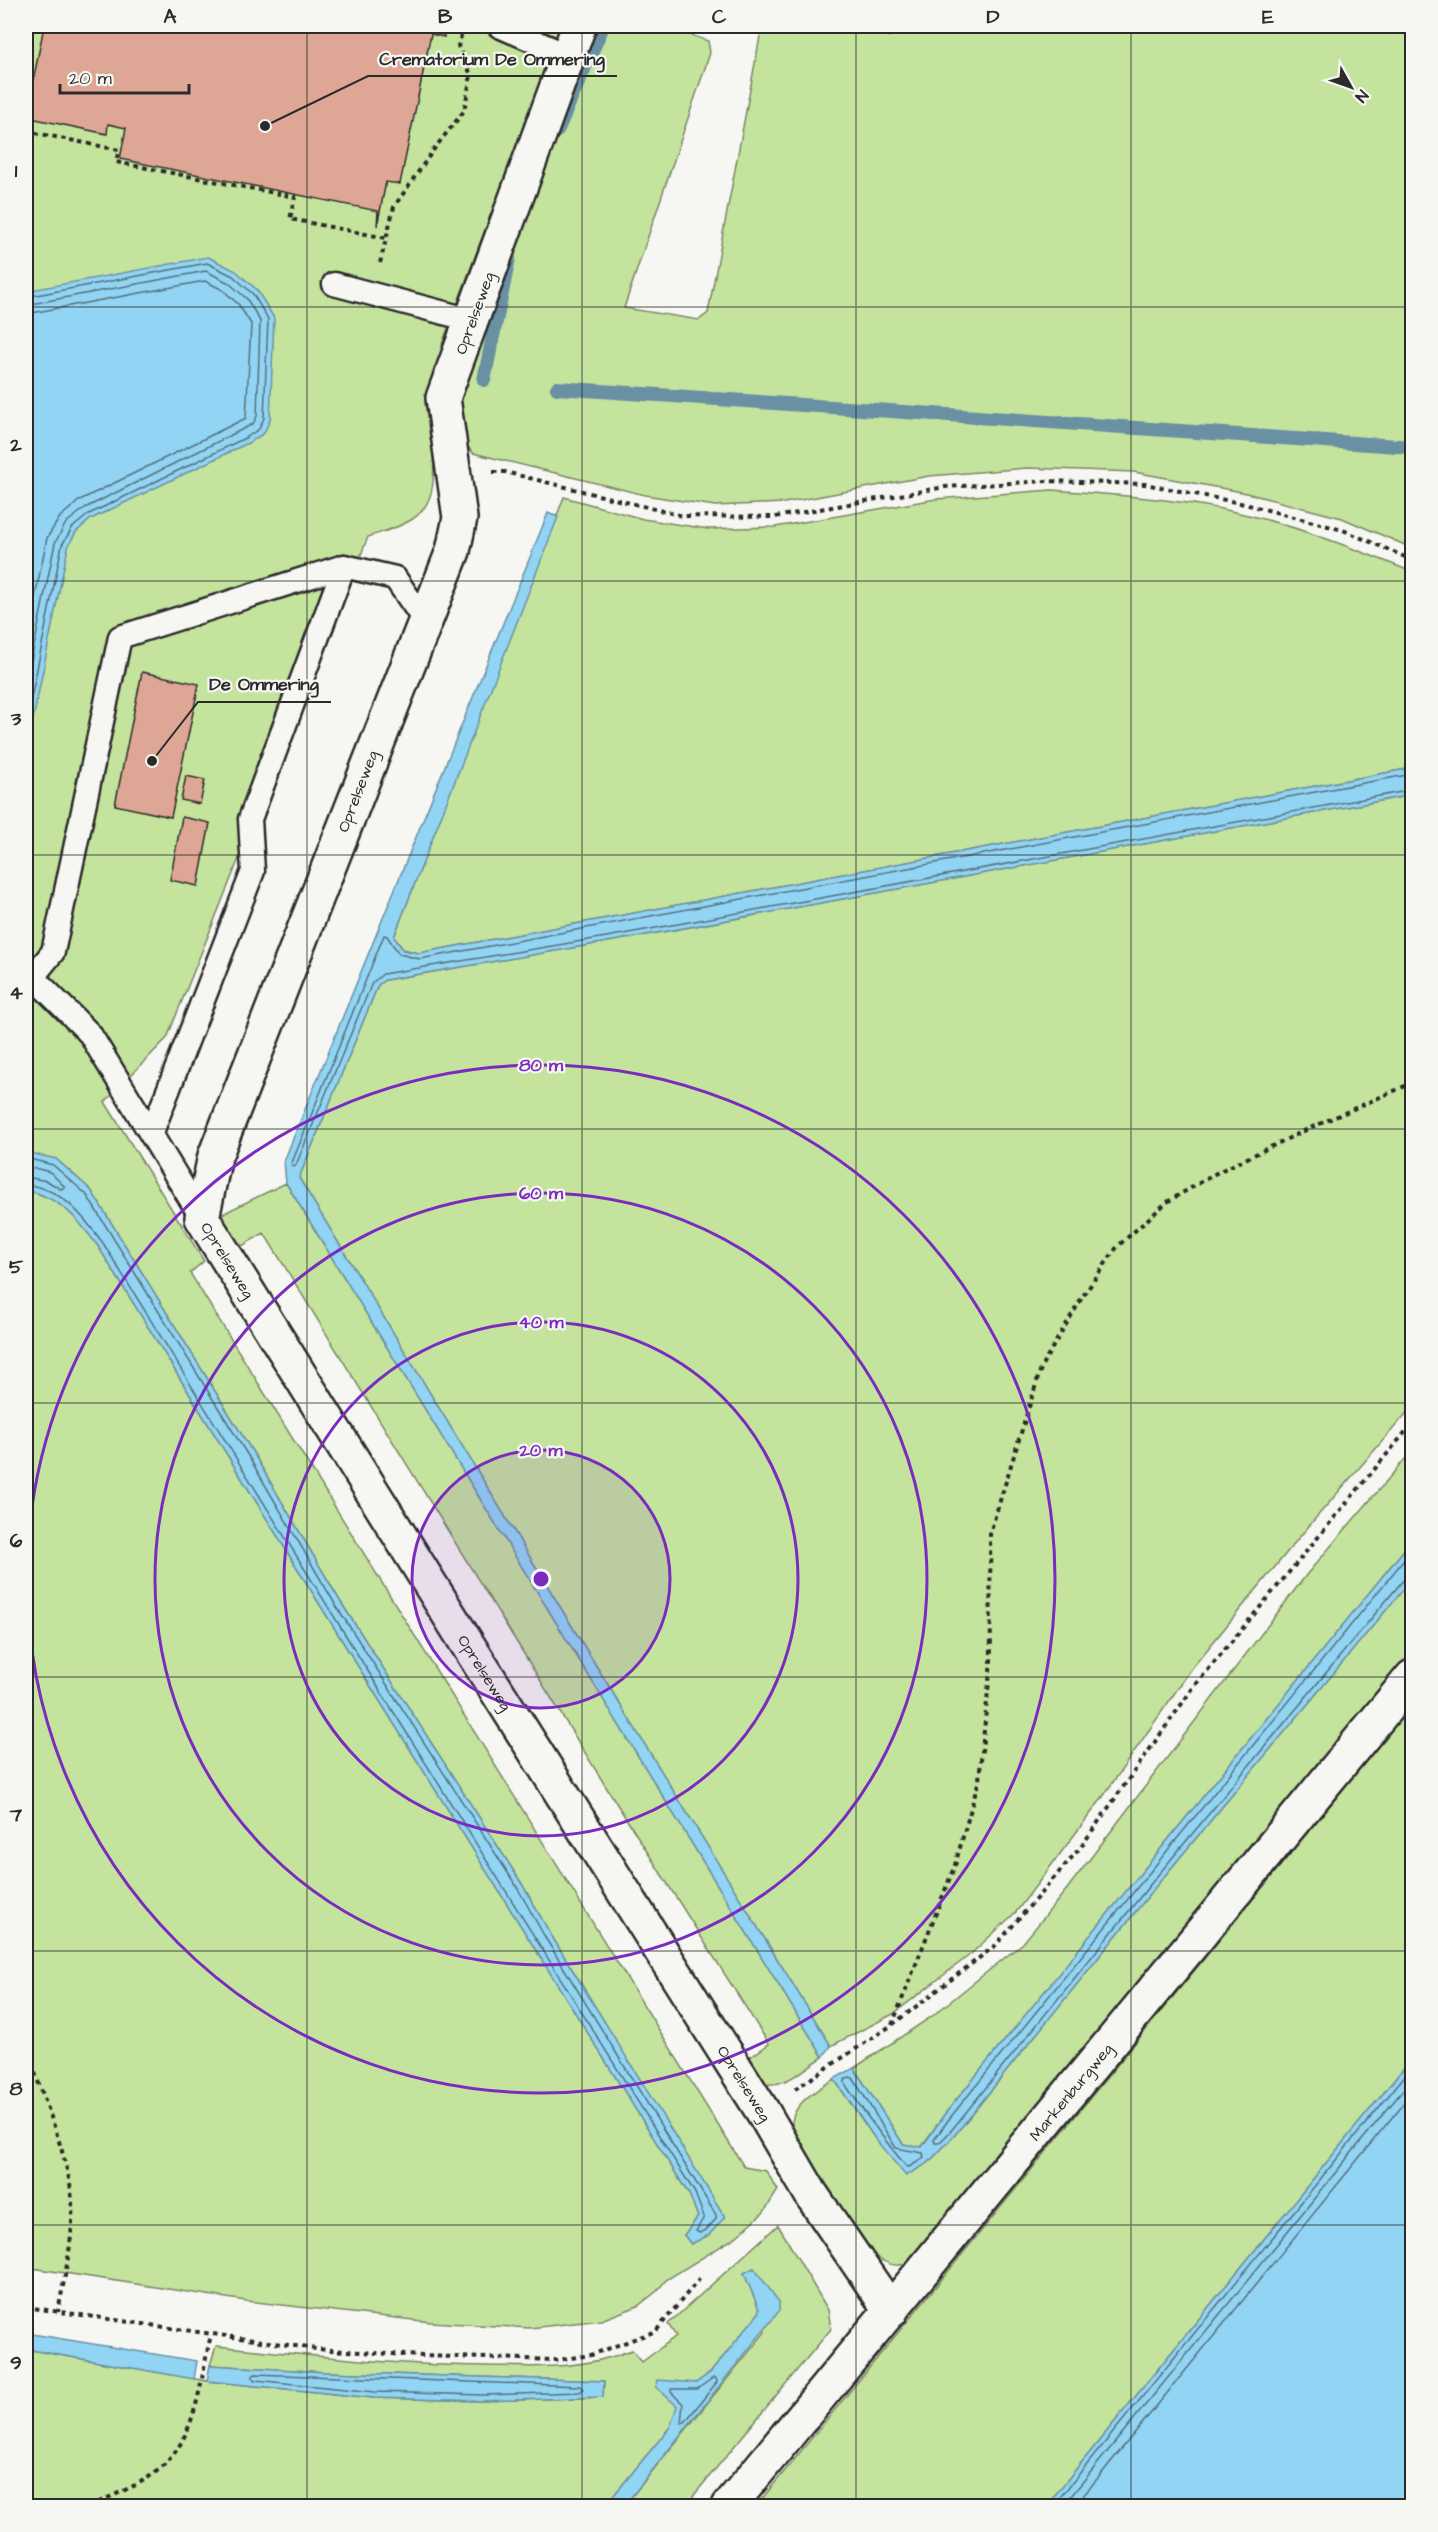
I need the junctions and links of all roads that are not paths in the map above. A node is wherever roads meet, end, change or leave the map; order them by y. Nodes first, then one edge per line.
1 (499, 26) edge
2 (579, 26) edge
3 (569, 56) junction
4 (334, 284) dead end
5 (471, 320) junction
6 (344, 566) junction
7 (424, 620) junction
8 (29, 981) edge
9 (152, 1132) junction
10 (202, 1218) junction
11 (1413, 1677) edge
12 (891, 2311) junction
13 (729, 2506) edge

1 - 3 lane
2 - 3 street, Oprelseweg
3 - 5 street, Oprelseweg
4 - 5 lane
5 - 7 street, Oprelseweg
6 - 7 lane
6 - 8 lane
6 - 9 lane
7 - 10 street, Oprelseweg
8 - 9 lane
9 - 10 lane
10 - 12 street, Oprelseweg
11 - 12 street, Markenburgweg
12 - 13 street, Markenburgweg

